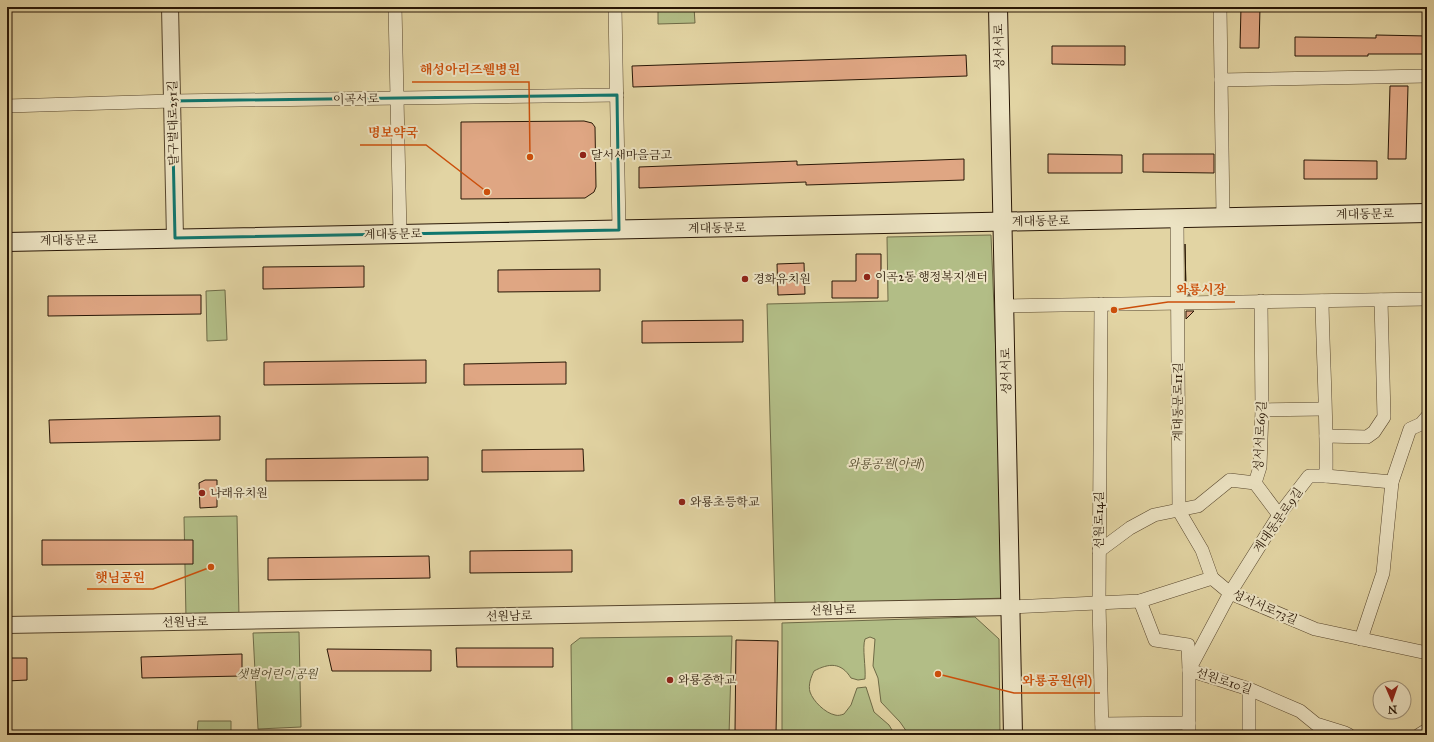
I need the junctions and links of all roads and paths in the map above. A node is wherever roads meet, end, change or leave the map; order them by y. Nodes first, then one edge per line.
1 (170, 7) edge
2 (395, 7) edge
3 (615, 7) edge
4 (998, 7) edge
5 (1220, 7) edge
6 (1427, 76) edge
7 (1221, 80) junction
8 (617, 95) junction
9 (397, 98) junction
10 (172, 101) junction
11 (7, 106) edge
12 (1427, 213) edge
13 (1223, 217) junction
14 (1177, 218) junction
15 (1003, 222) junction
16 (619, 230) junction
17 (400, 234) junction
18 (175, 238) junction
19 (7, 242) edge
20 (1427, 299) edge
21 (1381, 300) junction
22 (1261, 301) junction
23 (1322, 301) junction
24 (1178, 303) junction
25 (1101, 304) junction
26 (1004, 306) junction
27 (1262, 410) junction
28 (1324, 410) junction
29 (1427, 418) edge
30 (1326, 436) junction
31 (1326, 476) junction
32 (1392, 482) junction
33 (1255, 483) junction
34 (1179, 511) junction
35 (1279, 515) junction
36 (1099, 551) junction
37 (1212, 578) junction
38 (1230, 593) junction
39 (1140, 600) junction
40 (1099, 603) junction
41 (1010, 607) junction
42 (7, 625) edge
43 (1361, 639) junction
44 (1427, 653) edge
45 (1189, 670) junction
46 (1249, 689) junction
47 (1311, 719) junction
48 (1102, 729) edge
49 (1189, 729) edge
50 (1427, 730) edge
51 (1013, 735) edge
52 (1250, 735) edge
53 (1311, 735) edge
54 (1349, 735) edge
55 (1419, 735) edge

1 - 10 street, 달구벌대로251길
2 - 9 street
3 - 8 street
4 - 15 main road, 성서서로
5 - 7 street
6 - 7 street
7 - 13 street
8 - 9 street, 이곡서로
8 - 16 street
9 - 10 street, 이곡서로
9 - 17 street
10 - 11 street, 이곡서로
10 - 18 street, 달구벌대로251길
12 - 13 main road, 계대동문로
13 - 14 main road, 계대동문로
14 - 15 main road, 계대동문로
14 - 24 street, 계대동문로11길
15 - 16 main road, 계대동문로
15 - 26 main road, 성서서로
16 - 17 main road, 계대동문로
17 - 18 main road, 계대동문로
18 - 19 main road, 계대동문로
20 - 21 street
21 - 23 street
21 - 30 street
22 - 23 street
22 - 24 street
22 - 27 street, 성서서로69길
23 - 28 street
24 - 25 street
24 - 34 street, 계대동문로11길
25 - 26 street
25 - 36 street, 선원로14길
26 - 41 main road, 성서서로
27 - 28 street
27 - 33 street, 성서서로69길
28 - 30 street
29 - 32 street
30 - 31 street
31 - 32 street, 계대동문로9길
31 - 35 street, 계대동문로9길
32 - 43 street
33 - 34 street, 성서서로69길
33 - 35 street
34 - 36 street, 성서서로69길
34 - 37 street
35 - 38 street, 계대동문로9길
36 - 40 street, 선원로14길
37 - 38 street, 성서서로73길
37 - 39 street
38 - 43 street, 성서서로73길
38 - 45 street, 계대동문로9길
39 - 40 street
39 - 45 street, 선원로10길
40 - 41 street
40 - 48 street, 선원로14길
41 - 42 street, 선원남로
41 - 51 main road, 성서서로
43 - 44 street, 성서서로73길
45 - 46 street, 선원로10길
45 - 49 street
46 - 47 street, 선원로10길
46 - 52 street
47 - 53 street
47 - 54 street, 선원로10길
48 - 49 street
50 - 55 street

